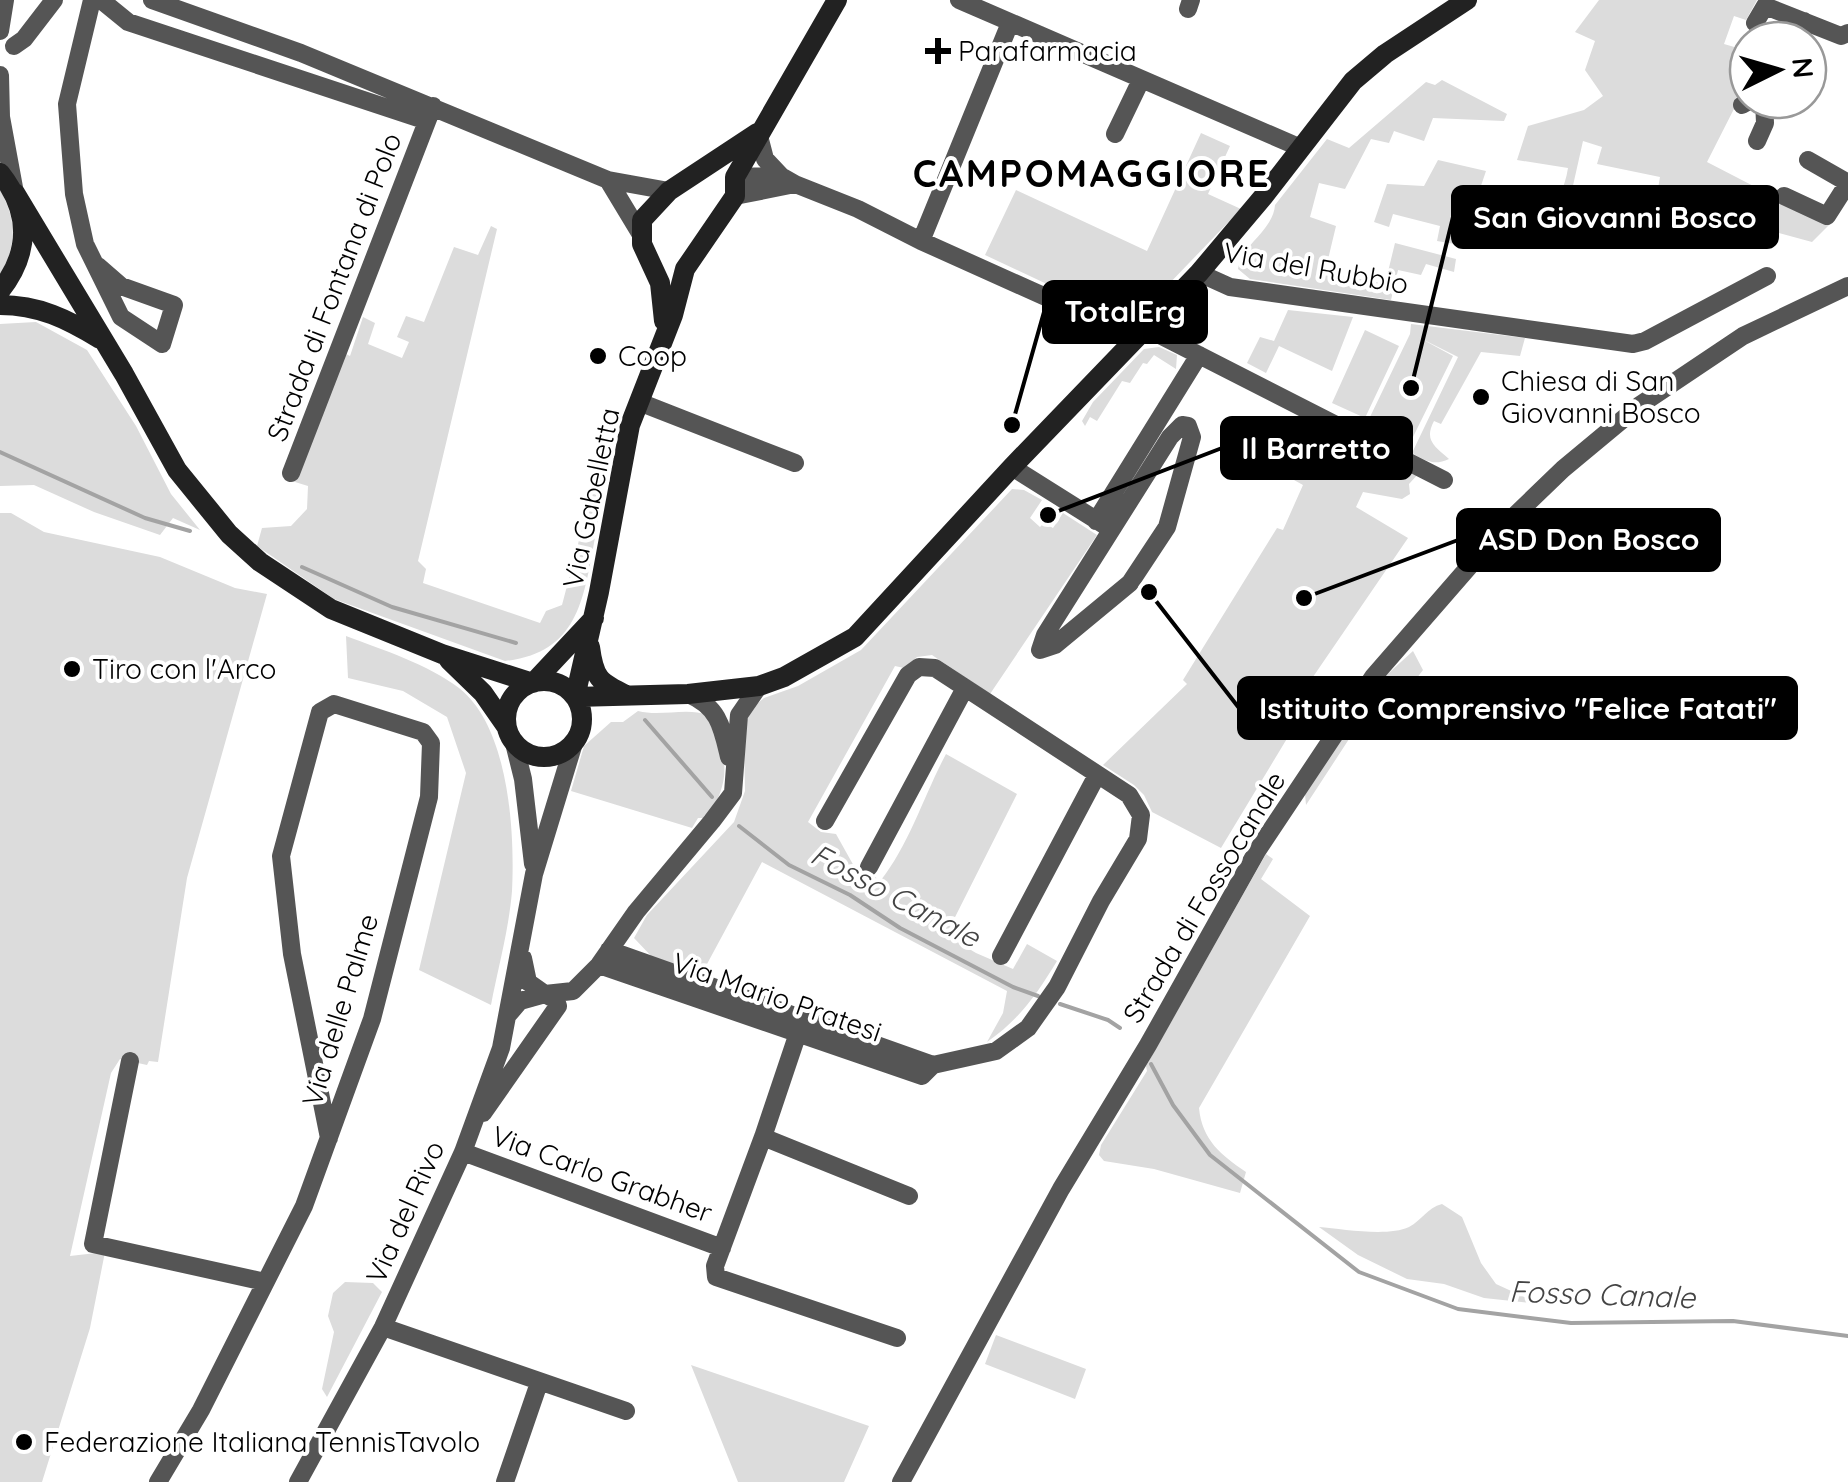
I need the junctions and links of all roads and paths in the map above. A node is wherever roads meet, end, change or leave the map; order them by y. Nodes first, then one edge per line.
1 (6, 0) edge
2 (54, 0) edge
3 (92, 0) edge
4 (101, 0) edge
5 (152, 0) edge
6 (837, 0) edge
7 (959, 0) edge
8 (1467, 0) edge
9 (1757, 20) edge
10 (1799, 20) edge
11 (1010, 23) junction
12 (0, 31) edge
13 (14, 46) dead end
14 (0, 75) edge
15 (1141, 80) junction
16 (430, 114) junction
17 (1765, 120) edge
18 (758, 132) junction
19 (1115, 134) dead end
20 (1757, 141) dead end
21 (1302, 148) junction
22 (1808, 160) dead end
23 (710, 164) junction
24 (0, 172) edge
25 (608, 180) junction
26 (788, 180) junction
27 (1848, 183) edge
28 (735, 187) junction
29 (669, 191) junction
30 (16, 193) junction
31 (1784, 196) dead end
32 (920, 241) junction
33 (644, 243) junction
34 (693, 254) junction
35 (98, 266) junction
36 (1198, 273) junction
37 (1767, 276) dead end
38 (1848, 286) edge
39 (0, 291) edge
40 (0, 305) edge
41 (1142, 333) junction
42 (664, 334) junction
43 (102, 341) junction
44 (1199, 355) junction
45 (639, 402) junction
46 (795, 463) dead end
47 (1012, 466) junction
48 (291, 474) dead end
49 (1444, 480) dead end
50 (1096, 520) junction
51 (1112, 531) junction
52 (594, 618) junction
53 (589, 641) junction
54 (442, 654) junction
55 (560, 656) junction
56 (504, 674) junction
57 (533, 683) junction
58 (760, 686) junction
59 (965, 688) junction
60 (688, 694) junction
61 (574, 697) junction
62 (633, 698) junction
63 (510, 735) junction
64 (576, 738) junction
65 (734, 776) junction
66 (1097, 776) junction
67 (824, 821) dead end
68 (869, 867) dead end
69 (534, 874) junction
70 (521, 948) junction
71 (1001, 956) dead end
72 (604, 958) junction
73 (545, 994) junction
74 (508, 1015) junction
75 (798, 1027) junction
76 (130, 1061) dead end
77 (472, 1128) junction
78 (763, 1137) junction
79 (328, 1138) junction
80 (464, 1152) junction
81 (909, 1196) dead end
82 (722, 1248) junction
83 (265, 1282) junction
84 (383, 1327) junction
85 (897, 1338) dead end
86 (539, 1382) junction
87 (626, 1411) dead end
88 (158, 1482) edge
89 (298, 1482) edge
90 (506, 1482) edge
91 (901, 1482) edge

1 - 12 street
2 - 13 street
3 - 35 street
4 - 16 street, Strada di Fontana di Polo
5 - 16 street, Strada di Fontana di Polo
6 - 18 street, Via Gabelletta
7 - 11 street
8 - 21 street
9 - 10 street
11 - 15 street
11 - 32 street
14 - 30 street
15 - 19 street
15 - 21 street
16 - 25 street, Strada di Fontana di Polo
16 - 48 street, Strada di Fontana di Polo
17 - 20 street
18 - 23 street, Via Gabelletta
18 - 26 street
18 - 28 street, Via Gabelletta
21 - 36 street
22 - 27 street
23 - 28 street
23 - 29 street, Via Gabelletta
24 - 30 street
25 - 29 street, Strada di Fontana di Polo
25 - 33 street
26 - 28 street
26 - 32 street
27 - 31 street
28 - 34 street, Via Gabelletta
29 - 33 street, Via Gabelletta
30 - 39 street
30 - 43 street
32 - 41 street
33 - 34 street
33 - 42 street, Via Gabelletta
34 - 42 street, Via Gabelletta
35 - 35 street
36 - 37 street, Via del Rubbio
36 - 41 street
38 - 91 street, Strada di Fossocanale
40 - 43 street
41 - 44 street
41 - 47 street
42 - 45 street, Via Gabelletta
43 - 54 street
44 - 49 street
44 - 50 street
45 - 46 street
45 - 52 street, Via Gabelletta
47 - 50 street
47 - 58 street
50 - 51 street
51 - 51 street
52 - 53 street, Via Gabelletta
52 - 55 street, Via Gabelletta
53 - 61 street, Via Gabelletta
53 - 62 street
54 - 56 street
54 - 63 street
55 - 56 street, Via Gabelletta
55 - 57 street, Via Gabelletta
56 - 57 street
57 - 61 street
57 - 63 street
58 - 60 street
58 - 65 street
59 - 66 street, Via Mario Pratesi
59 - 67 street, Via Mario Pratesi
59 - 68 street
60 - 62 street
60 - 65 street
61 - 62 street
61 - 64 street
62 - 64 street
63 - 64 street
63 - 69 street
64 - 69 street
65 - 72 street
66 - 71 street
66 - 75 street, Via Mario Pratesi
69 - 70 street
70 - 73 street
70 - 74 street, Via del Rivo
72 - 73 street
72 - 75 street, Via Mario Pratesi
73 - 74 street
73 - 77 street
74 - 77 street, Via del Rivo
75 - 78 street, Via Carlo Grabher
76 - 83 street
77 - 80 street, Via del Rivo
78 - 81 street
78 - 82 street, Via Carlo Grabher
79 - 79 street, Via delle Palme
79 - 83 street, Via delle Palme
80 - 82 street, Via Carlo Grabher
80 - 84 street, Via del Rivo
82 - 85 street, Via Carlo Grabher
83 - 88 street, Via delle Palme
84 - 86 street
84 - 89 street, Via del Rivo
86 - 87 street
86 - 90 street

